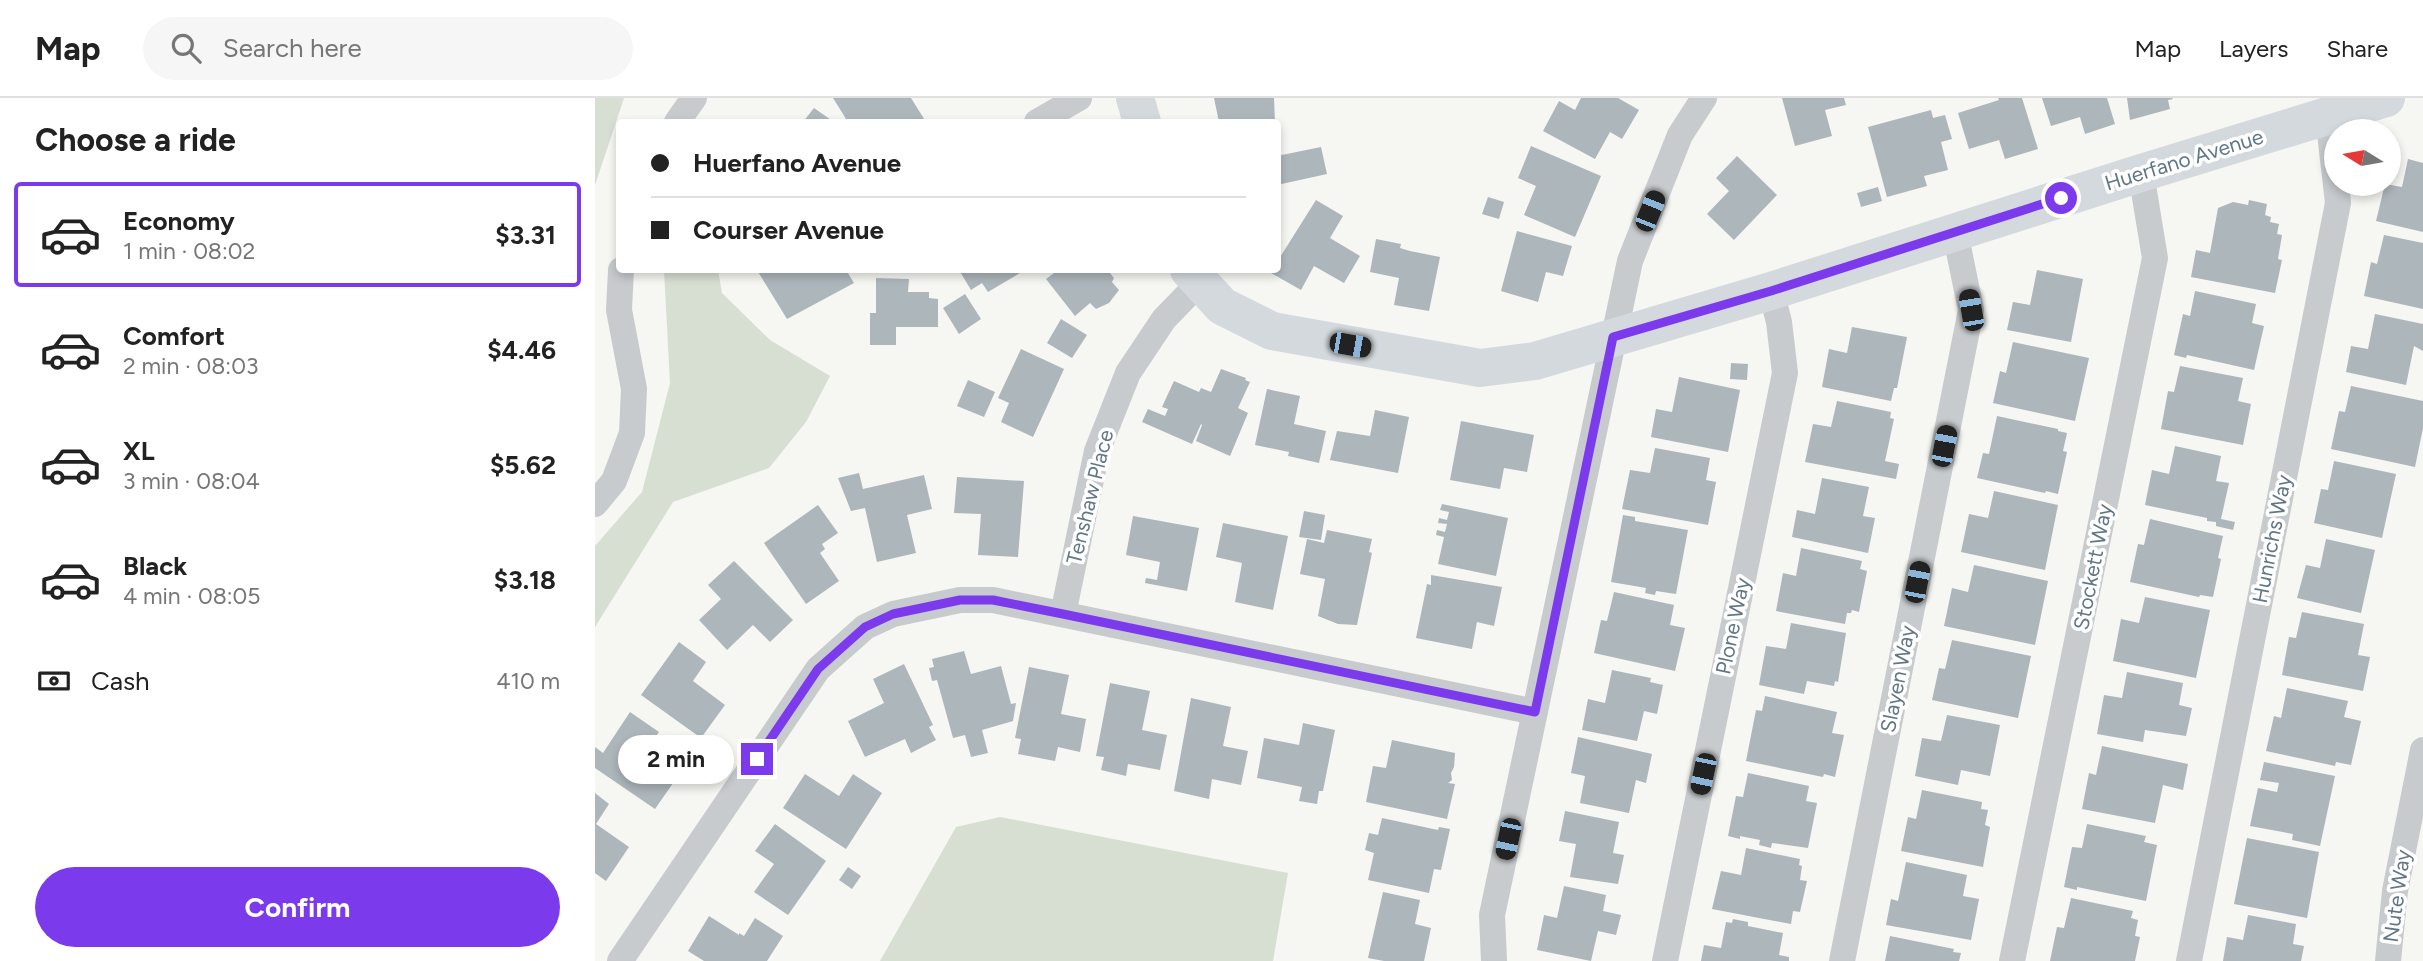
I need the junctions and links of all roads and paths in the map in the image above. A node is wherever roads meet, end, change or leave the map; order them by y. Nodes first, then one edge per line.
1 (694, 98) edge
2 (1079, 98) edge
3 (1135, 98) edge
4 (1704, 98) edge
5 (2386, 98) edge
6 (2328, 116) junction
7 (679, 119) edge
8 (1042, 119) edge
9 (1141, 119) edge
10 (2141, 173) junction
11 (1955, 232) junction
12 (621, 273) edge
13 (1194, 276) edge
14 (1771, 291) junction
15 (1613, 337) junction
16 (595, 504) edge
17 (1063, 614) junction
18 (1535, 712) junction
19 (2423, 750) edge
20 (620, 961) edge
21 (1494, 961) edge
22 (1665, 961) edge
23 (1842, 961) edge
24 (2013, 961) edge
25 (2189, 961) edge
26 (2388, 961) edge

1 - 7 street
2 - 8 street
3 - 9 street
4 - 15 street
5 - 6 street, Huerfano Avenue
6 - 10 street, Huerfano Avenue
6 - 25 street, Hunrichs Way
10 - 11 street, Huerfano Avenue
10 - 24 street, Stockett Way
11 - 14 street, Huerfano Avenue
11 - 23 street, Slayen Way
12 - 16 street
13 - 15 street, Huerfano Avenue
13 - 17 street, Tenshaw Place
14 - 15 street, Huerfano Avenue
14 - 22 street, Plone Way
15 - 18 street
17 - 18 street
17 - 20 street
18 - 21 street
19 - 26 street, Nute Way

